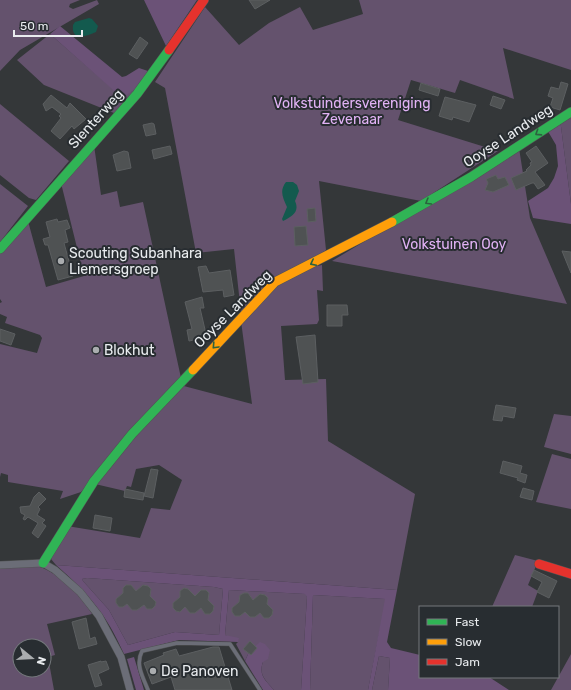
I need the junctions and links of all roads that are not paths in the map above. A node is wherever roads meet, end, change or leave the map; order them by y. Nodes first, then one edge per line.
1 (204, 0) edge
2 (571, 112) edge
3 (0, 250) edge
4 (43, 563) junction
5 (539, 564) dead end
6 (0, 565) edge
7 (571, 574) edge
8 (130, 690) edge
9 (148, 690) edge
10 (260, 690) edge

1 - 3 street, Slenterweg
2 -> 4 street, Ooyse Landweg
4 - 6 street
4 - 8 street
5 - 7 street
9 - 10 lane

